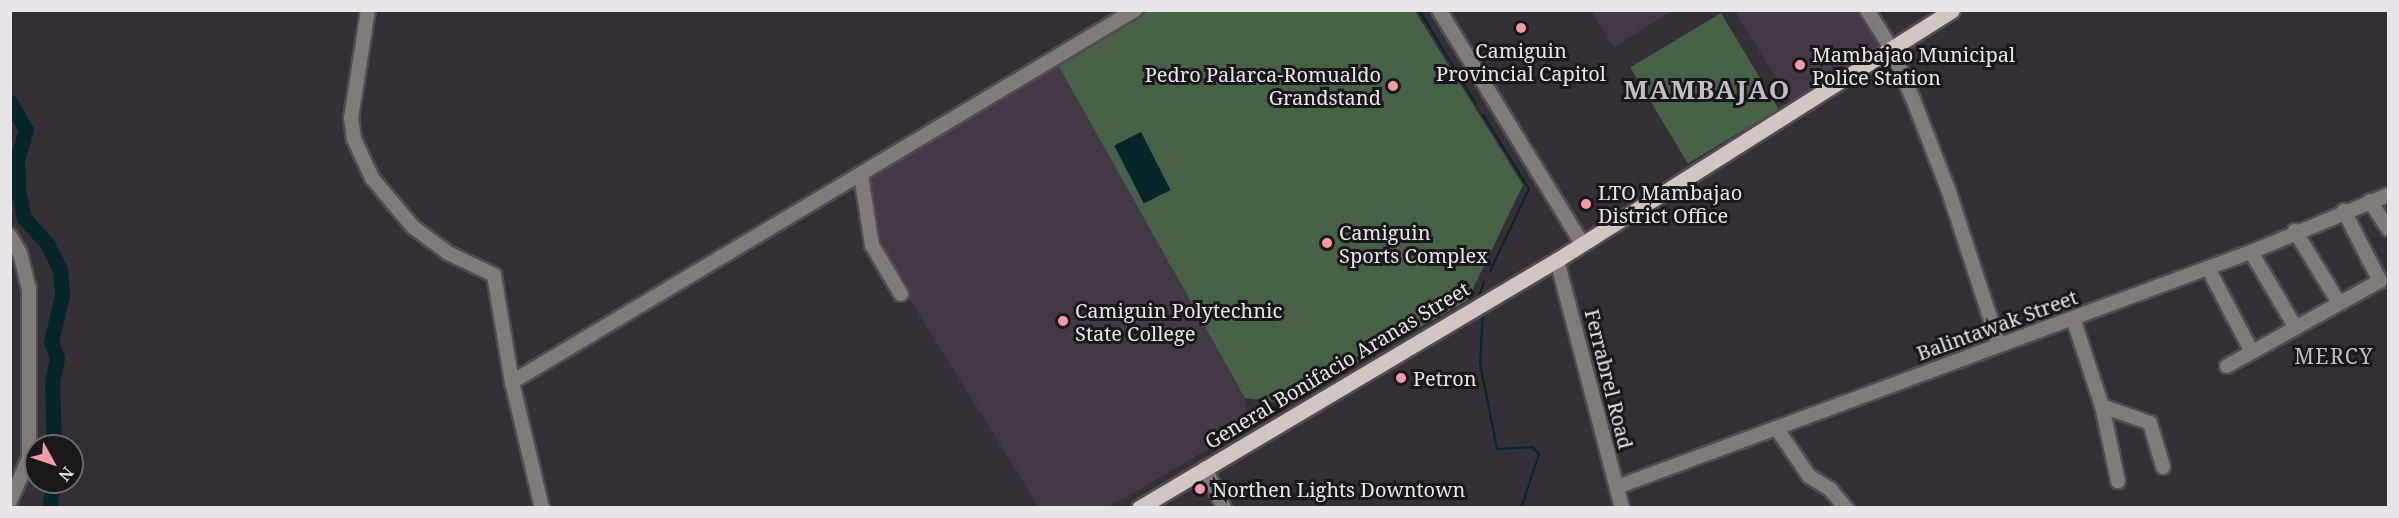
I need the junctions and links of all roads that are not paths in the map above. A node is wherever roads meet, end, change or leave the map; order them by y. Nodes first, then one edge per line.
1 (368, 10) edge
2 (1136, 10) edge
3 (1439, 10) edge
4 (1867, 10) edge
5 (1952, 10) edge
6 (1891, 48) junction
7 (861, 175) junction
8 (2388, 195) edge
9 (2370, 201) junction
10 (2344, 212) junction
11 (2388, 229) edge
12 (2295, 231) junction
13 (10, 236) edge
14 (1582, 243) junction
15 (2251, 252) junction
16 (1557, 260) junction
17 (2208, 268) junction
18 (901, 294) dead end
19 (2339, 303) junction
20 (2073, 318) junction
21 (2296, 328) junction
22 (1999, 345) junction
23 (2252, 352) junction
24 (2227, 366) dead end
25 (512, 382) junction
26 (2102, 406) junction
27 (1777, 429) junction
28 (2163, 467) dead end
29 (1204, 468) junction
30 (2118, 481) dead end
31 (1617, 487) junction
32 (10, 501) edge
33 (542, 507) edge
34 (1139, 507) edge
35 (1224, 507) edge
36 (1622, 507) edge
37 (1846, 507) edge

1 - 25 street
2 - 7 street
3 - 14 street
4 - 6 street
5 - 6 main road, General Bonifacio Aranas Street
6 - 14 main road, General Bonifacio Aranas Street
6 - 22 street
7 - 18 street
7 - 25 street
8 - 9 street, Balintawak Street
9 - 10 street, Balintawak Street
9 - 11 street
10 - 12 street, Balintawak Street
10 - 19 street
12 - 15 street, Balintawak Street
12 - 19 street
13 - 32 street
14 - 16 main road, General Bonifacio Aranas Street
15 - 17 street, Balintawak Street
15 - 21 street
16 - 29 main road, General Bonifacio Aranas Street
16 - 31 street, Ferrabrel Road
17 - 20 street, Balintawak Street
17 - 23 street
19 - 21 street
20 - 22 street, Balintawak Street
20 - 26 street
21 - 23 street
22 - 27 street, Balintawak Street
23 - 24 street
25 - 33 street
26 - 28 street
26 - 30 street
27 - 31 street, Balintawak Street
27 - 37 street
29 - 34 main road, General Bonifacio Aranas Street
29 - 35 street
31 - 36 street, Ferrabrel Road

